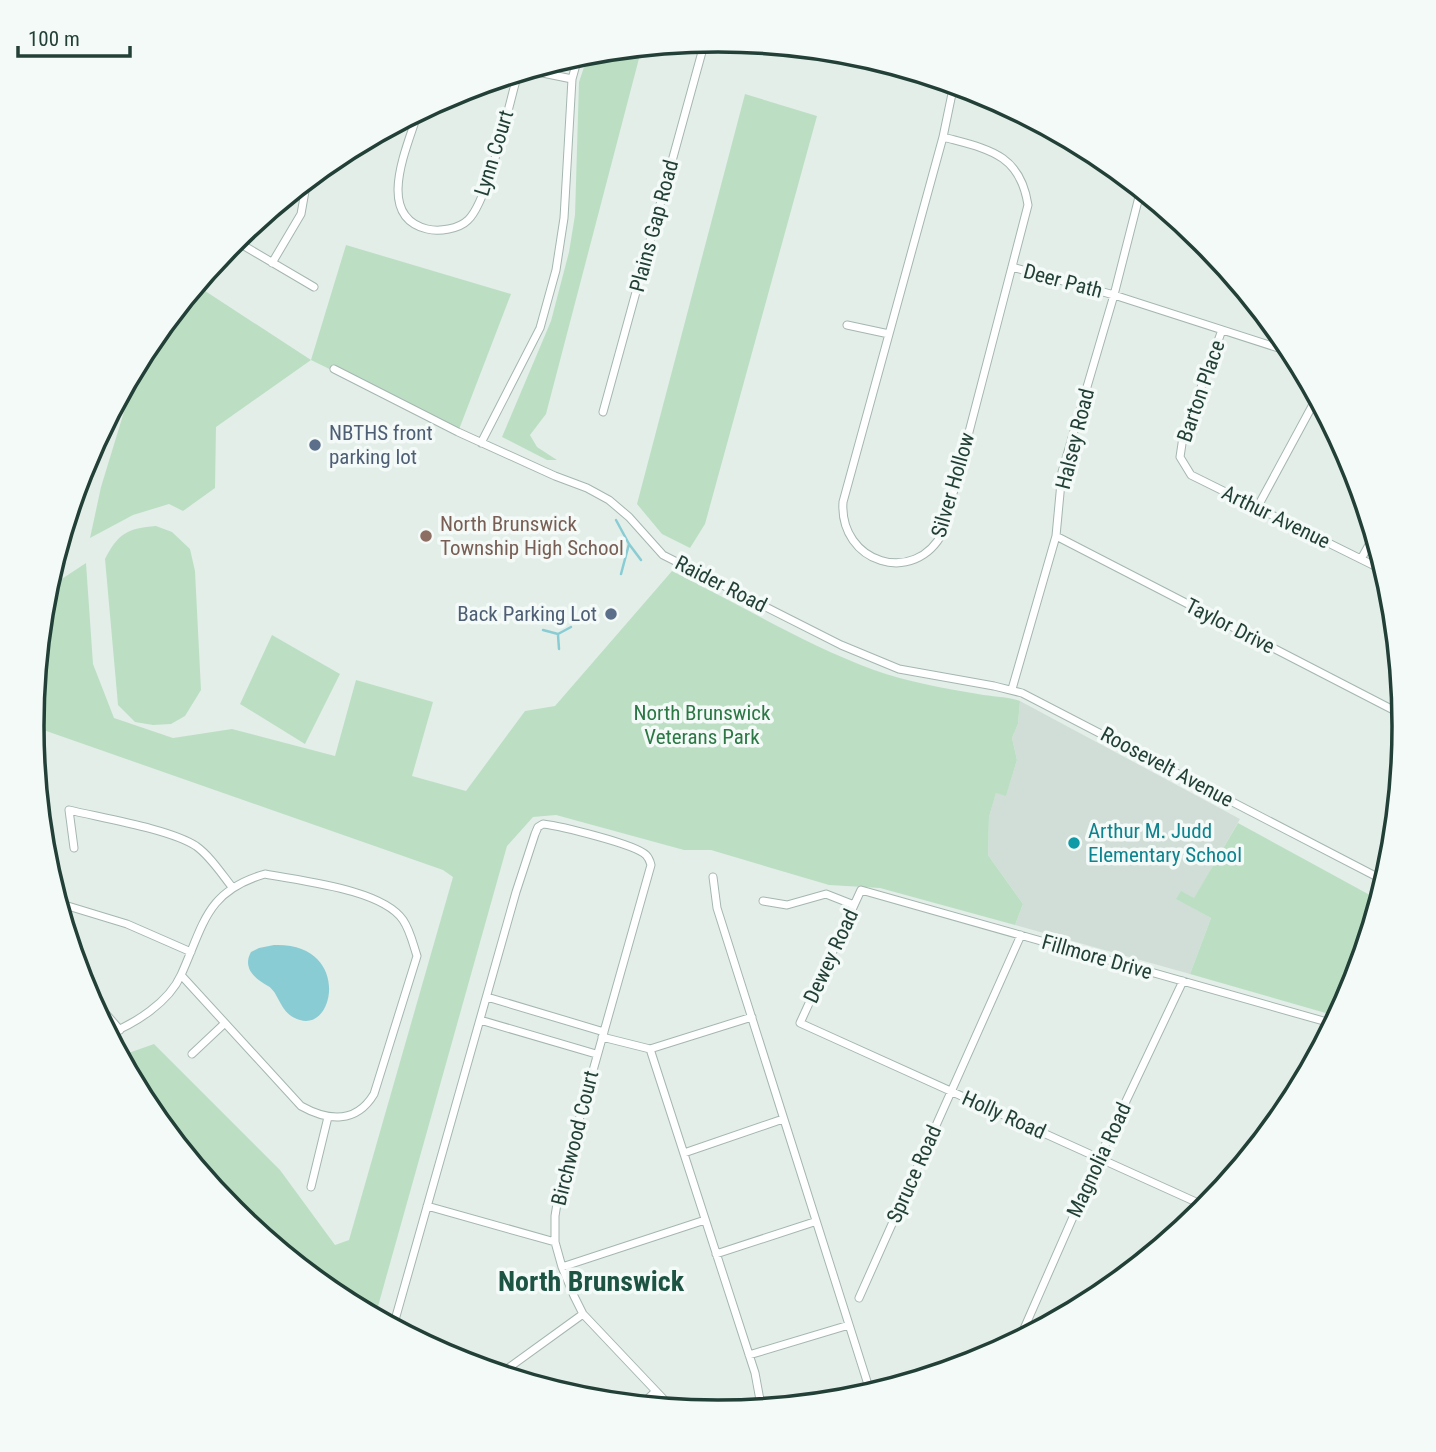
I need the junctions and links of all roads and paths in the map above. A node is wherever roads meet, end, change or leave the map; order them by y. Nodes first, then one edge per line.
1 (702, 52) edge
2 (575, 68) edge
3 (547, 74) edge
4 (572, 79) junction
5 (515, 84) edge
6 (952, 94) edge
7 (414, 124) edge
8 (943, 137) junction
9 (305, 194) edge
10 (1139, 199) edge
11 (244, 246) edge
12 (272, 263) junction
13 (1012, 268) junction
14 (314, 287) dead end
15 (1114, 295) junction
16 (847, 325) dead end
17 (1222, 330) junction
18 (889, 334) junction
19 (1277, 348) edge
20 (334, 369) dead end
21 (1312, 407) edge
22 (603, 412) dead end
23 (481, 443) junction
24 (1181, 451) joint
25 (1257, 508) junction
26 (1056, 536) junction
27 (1368, 547) edge
28 (1361, 559) junction
29 (1372, 565) edge
30 (941, 677) joint
31 (1012, 689) junction
32 (1392, 709) edge
33 (74, 848) dead end
34 (1375, 876) edge
35 (713, 877) dead end
36 (232, 887) junction
37 (861, 890) joint
38 (763, 901) dead end
39 (854, 905) junction
40 (69, 906) edge
41 (1021, 935) junction
42 (191, 952) junction
43 (181, 975) junction
44 (1183, 981) junction
45 (486, 997) junction
46 (752, 1017) junction
47 (111, 1020) edge
48 (480, 1020) junction
49 (1324, 1021) edge
50 (225, 1023) junction
51 (800, 1023) joint
52 (120, 1030) junction
53 (117, 1031) edge
54 (603, 1034) junction
55 (650, 1049) junction
56 (192, 1054) dead end
57 (596, 1054) junction
58 (950, 1091) junction
59 (328, 1117) junction
60 (783, 1119) junction
61 (684, 1153) junction
62 (1099, 1158) junction
63 (311, 1187) dead end
64 (1196, 1202) edge
65 (427, 1206) junction
66 (705, 1220) junction
67 (814, 1222) junction
68 (555, 1242) junction
69 (716, 1254) junction
70 (562, 1267) junction
71 (859, 1298) dead end
72 (583, 1314) junction
73 (396, 1318) edge
74 (849, 1325) junction
75 (1024, 1327) edge
76 (749, 1355) junction
77 (510, 1367) edge
78 (867, 1383) edge
79 (656, 1391) junction
80 (650, 1396) edge
81 (662, 1398) edge
82 (760, 1399) edge

1 - 22 street, Plains Gap Road
2 - 4 street
3 - 4 street
4 - 23 street
5 - 7 street, Lynn Court
6 - 8 street, Silver Hollow
8 - 13 street, Silver Hollow
8 - 18 street, Silver Hollow
9 - 12 street
10 - 15 street, Halsey Road
11 - 12 street
12 - 14 street
13 - 15 street, Deer Path
13 - 18 street, Silver Hollow
15 - 17 street, Deer Path
15 - 26 street, Halsey Road
16 - 18 street
17 - 19 street, Deer Path
17 - 24 street, Barton Place
20 - 23 street, Raider Road
21 - 25 street
23 - 30 street, Raider Road
24 - 25 street, Arthur Avenue
25 - 28 street, Arthur Avenue
26 - 31 street, Halsey Road
26 - 32 street, Taylor Drive
27 - 28 street
28 - 29 street, Arthur Avenue
30 - 31 street, Roosevelt Avenue
31 - 34 street, Roosevelt Avenue
33 - 36 street
35 - 46 street
36 - 42 street
36 - 59 street
37 - 39 street, Dewey Road
37 - 41 street, Fillmore Drive
38 - 39 street
39 - 51 street, Dewey Road
40 - 42 street
41 - 44 street, Fillmore Drive
41 - 58 street, Spruce Road
42 - 43 street
43 - 50 street
43 - 52 street
44 - 49 street, Fillmore Drive
44 - 62 street, Magnolia Road
45 - 48 street
45 - 54 street
45 - 54 street, Birchwood Court
46 - 55 street
46 - 60 street
47 - 52 street
48 - 57 street
48 - 65 street
50 - 56 street
50 - 59 street
51 - 58 street, Holly Road
52 - 53 street
54 - 55 street
54 - 57 street, Birchwood Court
55 - 61 street
57 - 68 street, Birchwood Court
58 - 62 street, Holly Road
58 - 71 street, Spruce Road
59 - 63 street
60 - 61 street
60 - 67 street
61 - 66 street
62 - 64 street, Holly Road
62 - 75 street, Magnolia Road
65 - 68 street
65 - 73 street
66 - 69 street
66 - 70 street
67 - 69 street
67 - 74 street
68 - 70 street, Birchwood Court
69 - 76 street
70 - 72 street, Birchwood Court
72 - 77 street
72 - 79 street, Birchwood Court
74 - 76 street
74 - 78 street
76 - 82 street
79 - 80 street
79 - 81 street, Birchwood Court

